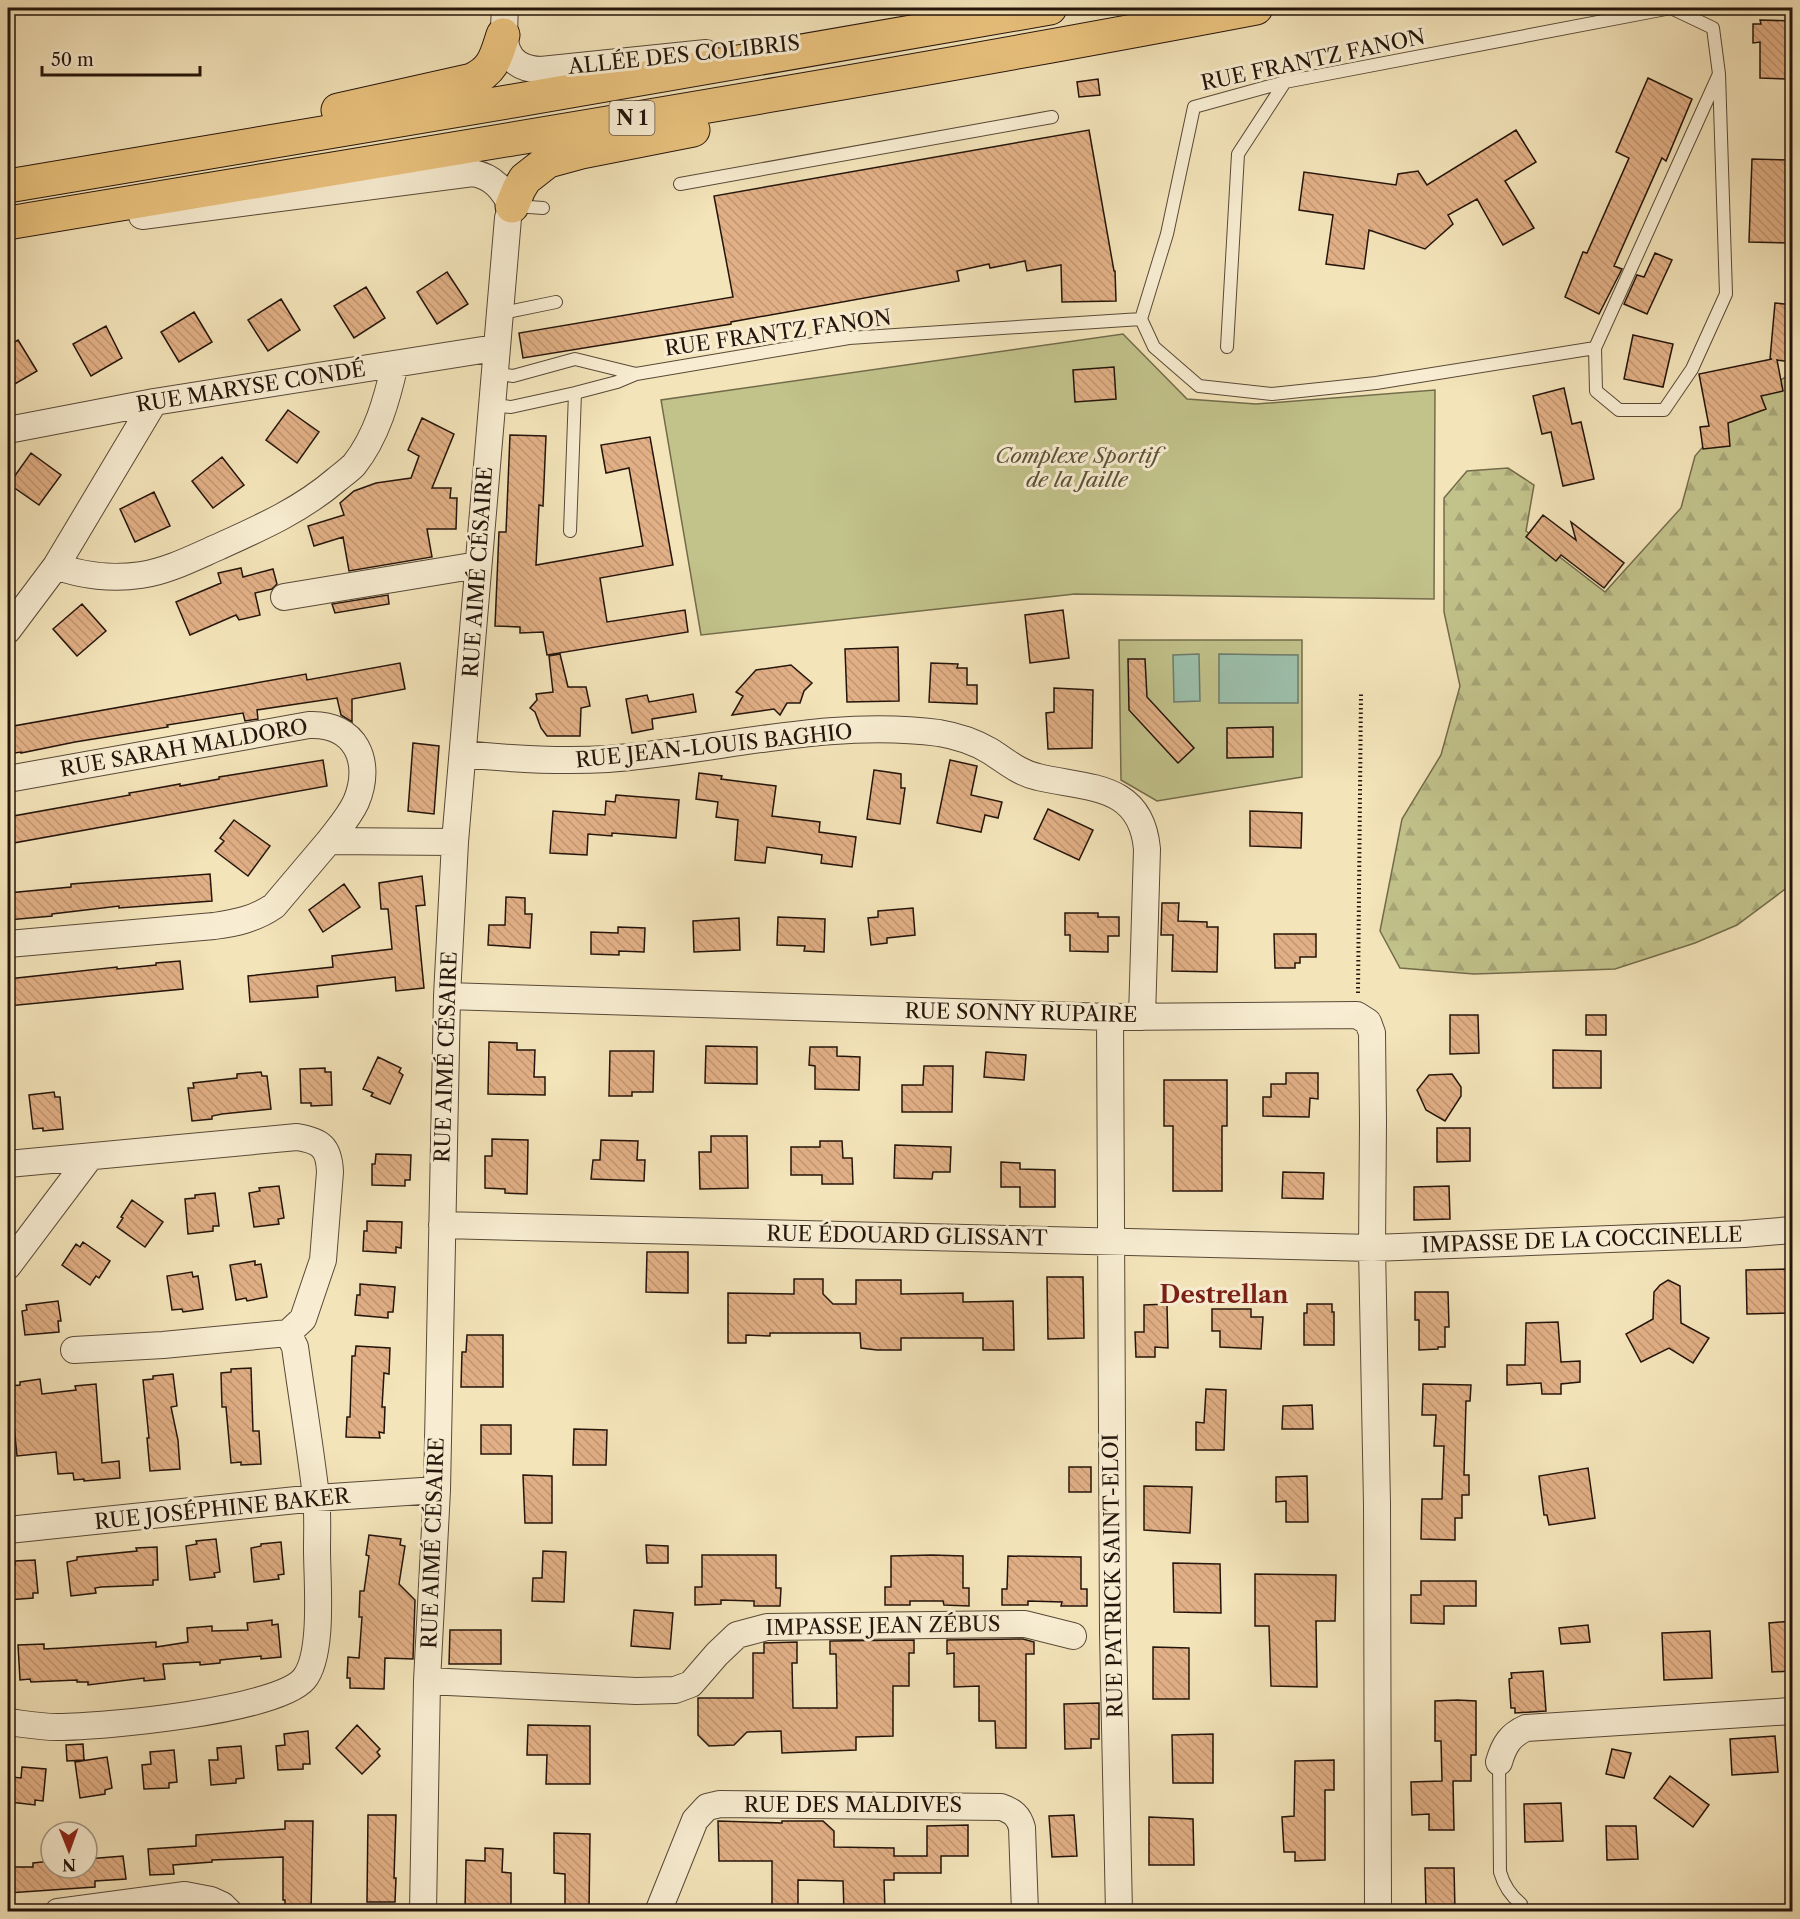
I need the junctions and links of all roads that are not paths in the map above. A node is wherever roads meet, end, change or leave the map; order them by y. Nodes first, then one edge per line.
1 (1050, 8) edge
2 (1256, 8) edge
3 (504, 21) edge
4 (912, 30) junction
5 (1719, 74) junction
6 (852, 82) junction
7 (1285, 82) junction
8 (1052, 117) dead end
9 (62, 177) junction
10 (680, 184) dead end
11 (8, 186) edge
12 (528, 207) junction
13 (8, 223) edge
14 (8, 229) edge
15 (556, 302) dead end
16 (498, 314) junction
17 (1141, 319) junction
18 (1227, 347) dead end
19 (495, 348) junction
20 (1595, 348) junction
21 (395, 364) junction
22 (493, 374) junction
23 (636, 374) junction
24 (575, 393) junction
25 (154, 402) junction
26 (490, 405) junction
27 (8, 430) edge
28 (570, 531) dead end
29 (478, 565) junction
30 (56, 566) junction
31 (284, 597) dead end
32 (8, 630) edge
33 (463, 754) junction
34 (8, 779) edge
35 (329, 842) junction
36 (455, 842) junction
37 (8, 944) edge
38 (447, 996) junction
39 (1110, 1017) junction
40 (1142, 1017) junction
41 (90, 1157) junction
42 (8, 1164) edge
43 (442, 1225) junction
44 (1792, 1230) edge
45 (1111, 1240) junction
46 (1371, 1248) junction
47 (8, 1266) edge
48 (288, 1333) junction
49 (74, 1350) dead end
50 (436, 1490) junction
51 (316, 1498) junction
52 (8, 1530) edge
53 (1073, 1636) dead end
54 (428, 1681) junction
55 (1792, 1711) edge
56 (8, 1722) edge
57 (1499, 1762) joint
58 (1521, 1904) dead end
59 (58, 1911) edge
60 (229, 1911) edge
61 (423, 1911) edge
62 (658, 1911) edge
63 (1025, 1911) edge
64 (1119, 1911) edge
65 (1378, 1911) edge

1 - 4 highway, N 1
2 - 6 highway, N 1
3 - 4 street, ALLÉE DES COLIBRIS
3 - 9 highway
4 - 9 highway, N 1
5 - 7 lane, RUE FRANTZ FANON
5 - 20 lane, RUE FRANTZ FANON
5 - 20 lane, RUE FRANTZ FANON
6 - 12 highway
6 - 13 highway, N 1
7 - 17 lane, RUE FRANTZ FANON
7 - 18 lane
8 - 10 lane
9 - 11 highway, N 1
12 - 14 street
12 - 16 street, RUE AIMÉ CÉSAIRE
15 - 16 lane
16 - 19 street, RUE AIMÉ CÉSAIRE
17 - 20 lane
17 - 23 lane, RUE FRANTZ FANON
19 - 21 street, RUE MARYSE CONDÉ
19 - 22 street, RUE AIMÉ CÉSAIRE
21 - 25 street, RUE MARYSE CONDÉ
21 - 30 street
22 - 23 lane, RUE FRANTZ FANON
22 - 26 street, RUE AIMÉ CÉSAIRE
23 - 24 lane, RUE FRANTZ FANON
24 - 26 lane, RUE FRANTZ FANON
24 - 28 lane
25 - 27 street, RUE MARYSE CONDÉ
25 - 30 street
26 - 29 street, RUE AIMÉ CÉSAIRE
29 - 31 street
29 - 33 street, RUE AIMÉ CÉSAIRE
30 - 32 street
33 - 36 street, RUE AIMÉ CÉSAIRE
33 - 40 street, RUE JEAN-LOUIS BAGHIO
34 - 35 street, RUE SARAH MALDORO
35 - 36 street
35 - 37 street, RUE SARAH MALDORO
36 - 38 street, RUE AIMÉ CÉSAIRE
38 - 39 street, RUE SONNY RUPAIRE
38 - 43 street, RUE AIMÉ CÉSAIRE
39 - 40 street, RUE SONNY RUPAIRE
39 - 45 street, RUE PATRICK SAINT-ELOI
40 - 46 street, RUE SONNY RUPAIRE
41 - 42 street
41 - 47 street
41 - 48 street
43 - 45 street, RUE ÉDOUARD GLISSANT
43 - 50 street, RUE AIMÉ CÉSAIRE
44 - 46 street, IMPASSE DE LA COCCINELLE
45 - 46 street, RUE ÉDOUARD GLISSANT
45 - 64 street, RUE PATRICK SAINT-ELOI
46 - 65 street
48 - 49 street
48 - 51 street
50 - 51 street, RUE JOSÉPHINE BAKER
50 - 54 street, RUE AIMÉ CÉSAIRE
51 - 52 street, RUE JOSÉPHINE BAKER
51 - 56 street
53 - 54 street, IMPASSE JEAN ZÉBUS
54 - 61 street, RUE AIMÉ CÉSAIRE
55 - 57 street
57 - 58 lane
59 - 60 street
62 - 63 street, RUE DES MALDIVES

